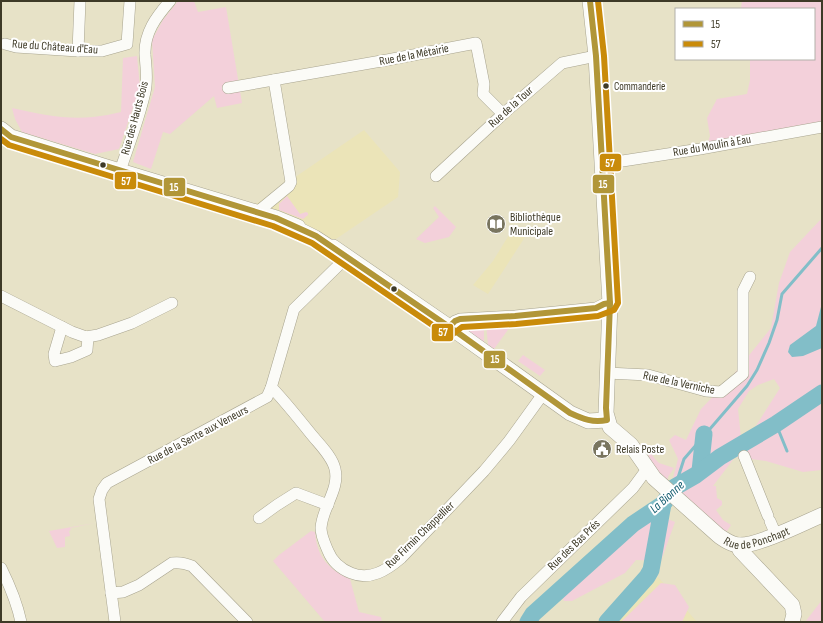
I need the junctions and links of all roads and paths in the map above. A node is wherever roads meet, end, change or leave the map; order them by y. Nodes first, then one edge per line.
1 (80, 1) edge
2 (130, 1) edge
3 (170, 1) edge
4 (590, 1) edge
5 (2, 44) edge
6 (78, 51) junction
7 (596, 56) junction
8 (274, 80) junction
9 (228, 88) dead end
10 (503, 114) junction
11 (822, 127) edge
12 (1, 129) edge
13 (603, 164) junction
14 (120, 171) junction
15 (436, 176) dead end
16 (260, 213) junction
17 (298, 227) joint
18 (333, 247) joint
19 (347, 257) junction
20 (750, 277) dead end
21 (1, 296) edge
22 (172, 303) dead end
23 (610, 303) junction
24 (62, 327) junction
25 (449, 327) junction
26 (88, 338) junction
27 (607, 373) junction
28 (271, 388) junction
29 (544, 394) junction
30 (607, 420) junction
31 (744, 456) dead end
32 (647, 469) junction
33 (328, 505) junction
34 (822, 515) edge
35 (259, 518) dead end
36 (776, 535) junction
37 (739, 545) junction
38 (1, 568) edge
39 (111, 593) junction
40 (793, 618) edge
41 (21, 622) edge
42 (115, 622) edge
43 (247, 622) edge
44 (502, 622) edge

1 - 6 street
2 - 6 street, Rue du Château d'Eau
3 - 14 street, Rue des Hauts Bois
4 - 7 street
5 - 6 street, Rue du Château d'Eau
7 - 10 street, Rue de la Tour
7 - 13 street
8 - 9 street, Rue de la Métairie
8 - 10 street, Rue de la Métairie
8 - 16 street
10 - 15 street, Rue de la Tour
11 - 13 street, Rue du Moulin à Eau
12 - 14 street
13 - 23 street
14 - 16 street
16 - 17 street
17 - 18 street
18 - 19 street
19 - 25 street
19 - 28 street, Rue de la Sente aux Veneurs
20 - 27 street, Rue de la Verniche
21 - 24 street
22 - 26 street
23 - 25 street
23 - 27 street
24 - 26 street
24 - 26 street
25 - 29 street
27 - 30 street
28 - 33 street, Rue Firmin Chappellier
28 - 39 street, Rue de la Sente aux Veneurs
29 - 30 street
29 - 33 street, Rue Firmin Chappellier
30 - 32 street, Rue de Ponchapt
31 - 36 street
32 - 37 street, Rue de Ponchapt
32 - 44 street, Rue des Bas Prés
33 - 35 street
34 - 36 street, Rue de Ponchapt
36 - 37 street, Rue de Ponchapt
37 - 40 street
38 - 41 street
39 - 42 street, Rue de la Sente aux Veneurs
39 - 43 street

